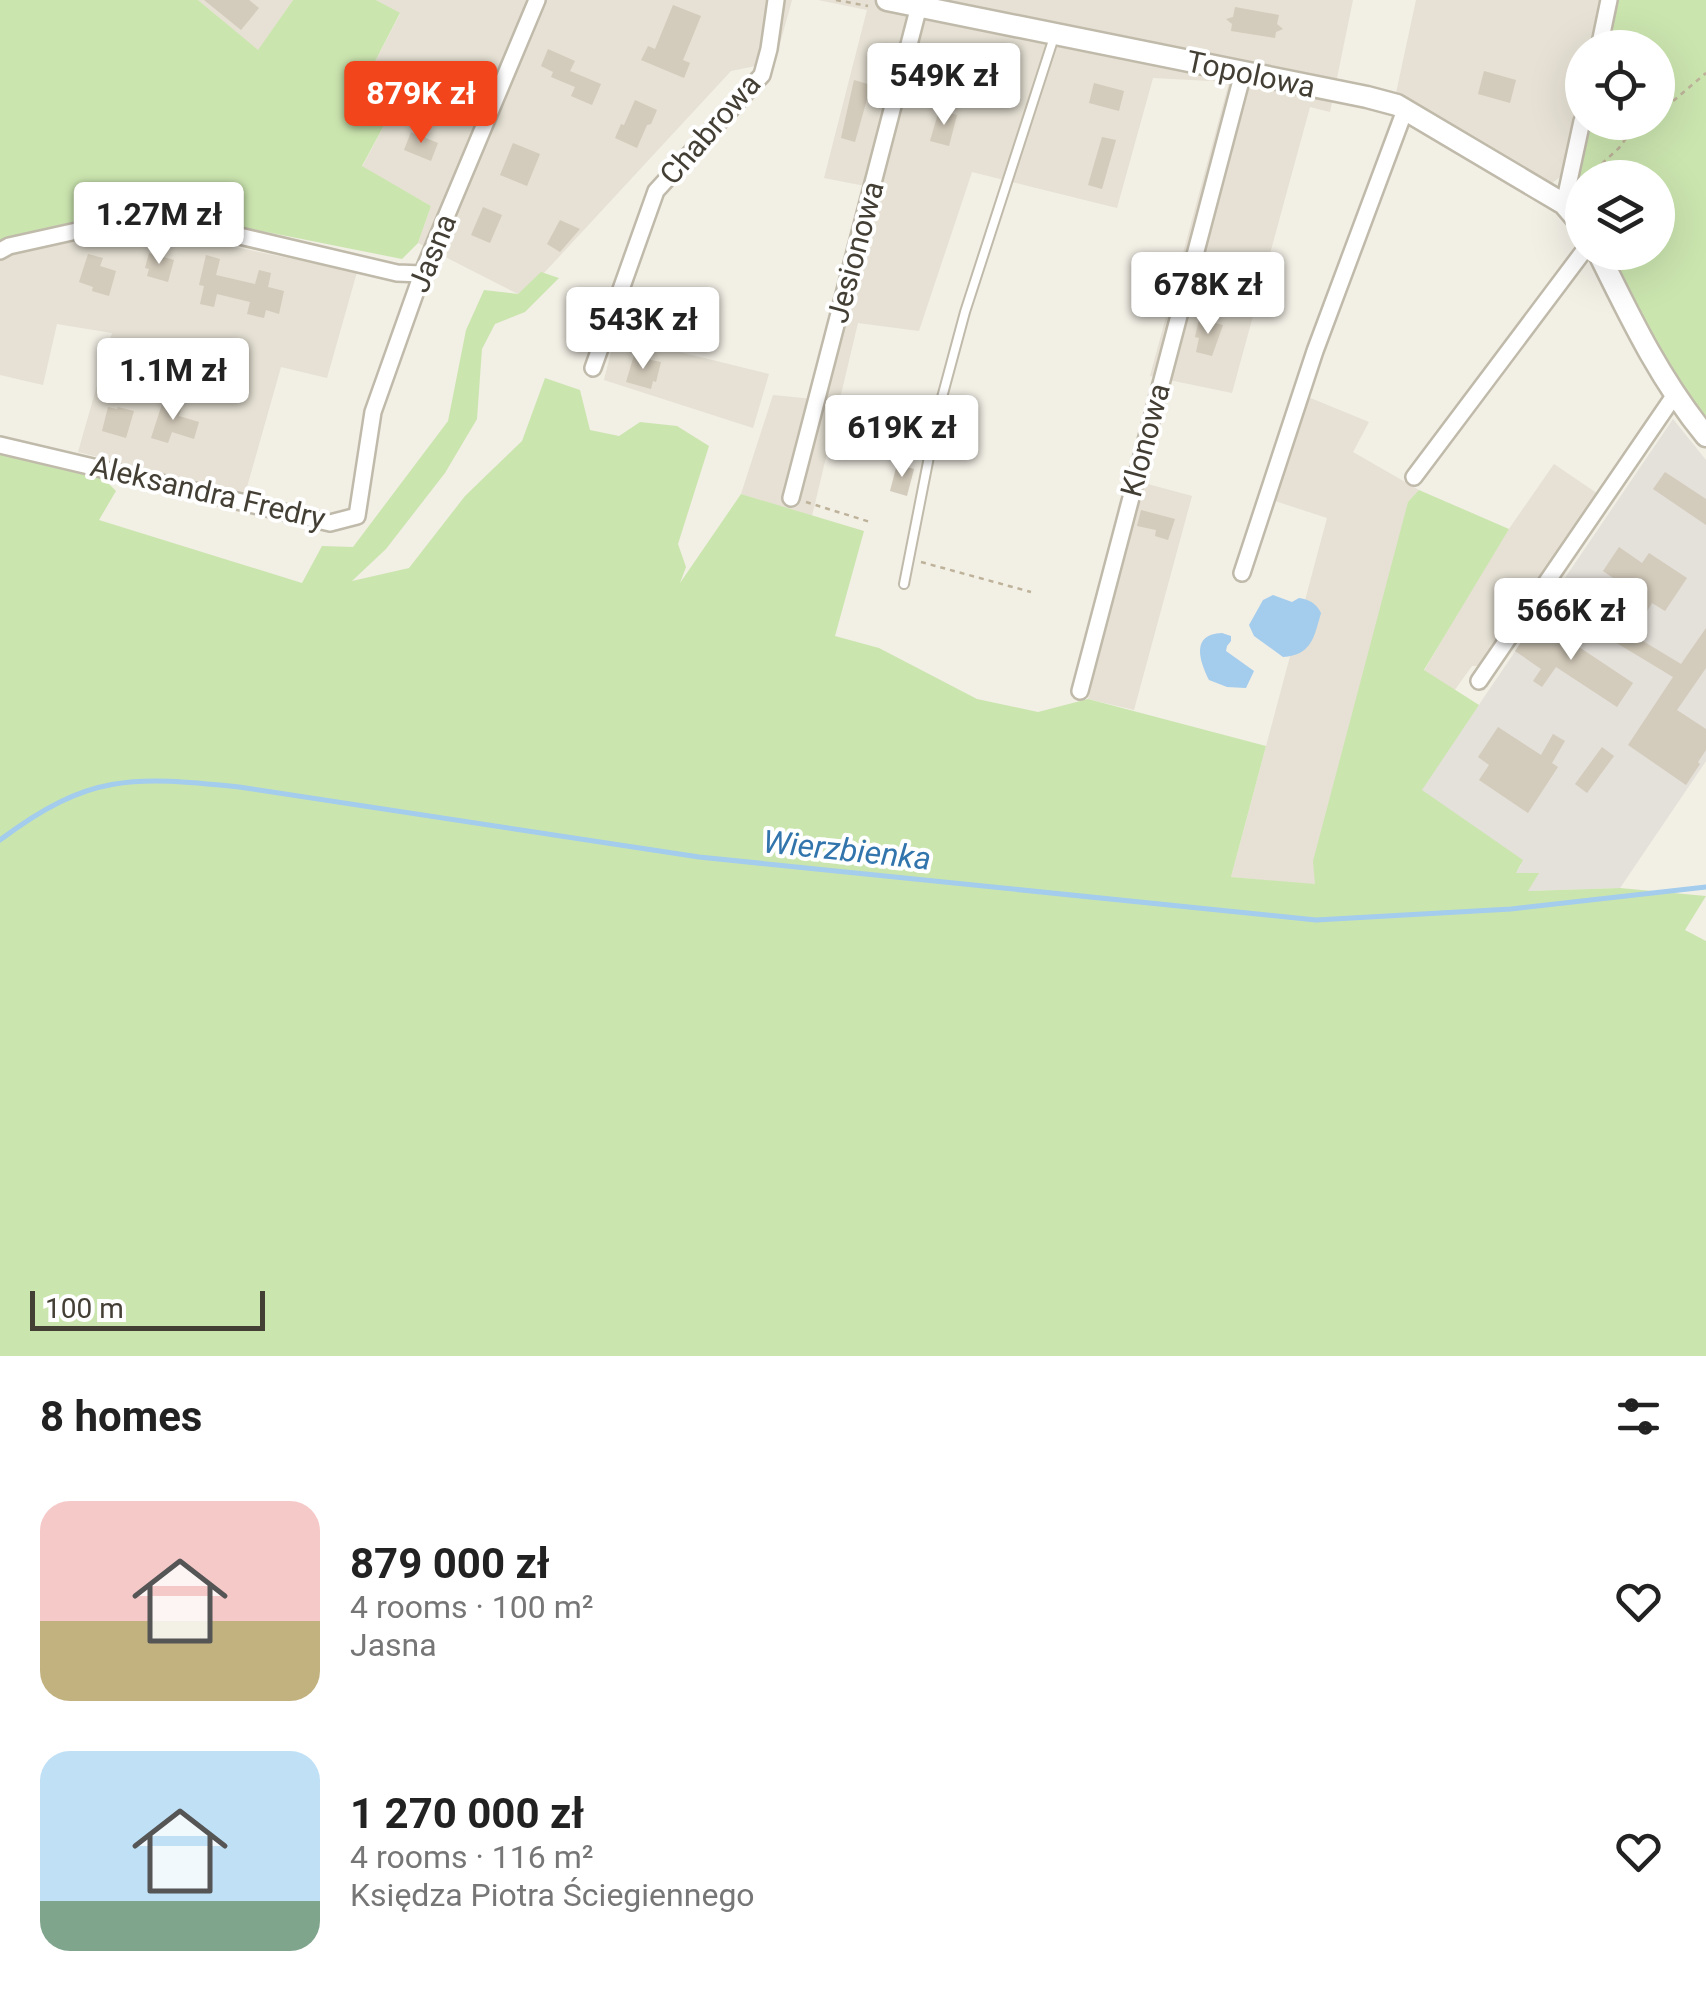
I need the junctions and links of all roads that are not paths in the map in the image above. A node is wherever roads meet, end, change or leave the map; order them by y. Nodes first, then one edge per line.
1 (537, 0) edge
2 (776, 0) edge
3 (887, 0) edge
4 (1609, 0) edge
5 (919, 6) junction
6 (1603, 30) edge
7 (1056, 34) junction
8 (1243, 73) junction
9 (1406, 110) junction
10 (1578, 140) edge
11 (1564, 204) joint
12 (0, 251) edge
13 (1569, 270) edge
14 (1607, 270) edge
15 (422, 274) junction
16 (593, 368) dead end
17 (1674, 396) junction
18 (1706, 436) edge
19 (0, 445) edge
20 (1414, 477) dead end
21 (790, 498) road end
22 (356, 516) joint
23 (1242, 573) dead end
24 (904, 584) dead end
25 (1478, 680) dead end
26 (1080, 691) dead end

1 - 15 street, Jasna
2 - 16 street, Chabrowa
3 - 5 street, Topolowa
4 - 6 street
5 - 7 street, Topolowa
5 - 21 street, Jesionowa
7 - 8 street, Topolowa
7 - 24 lane
8 - 9 street, Topolowa
8 - 26 street, Klonowa
9 - 11 street, Topolowa
9 - 23 street
10 - 11 street
12 - 15 street
13 - 20 street
14 - 17 street
15 - 22 street, Jasna
17 - 18 street
17 - 25 street
19 - 22 street, Aleksandra Fredry

